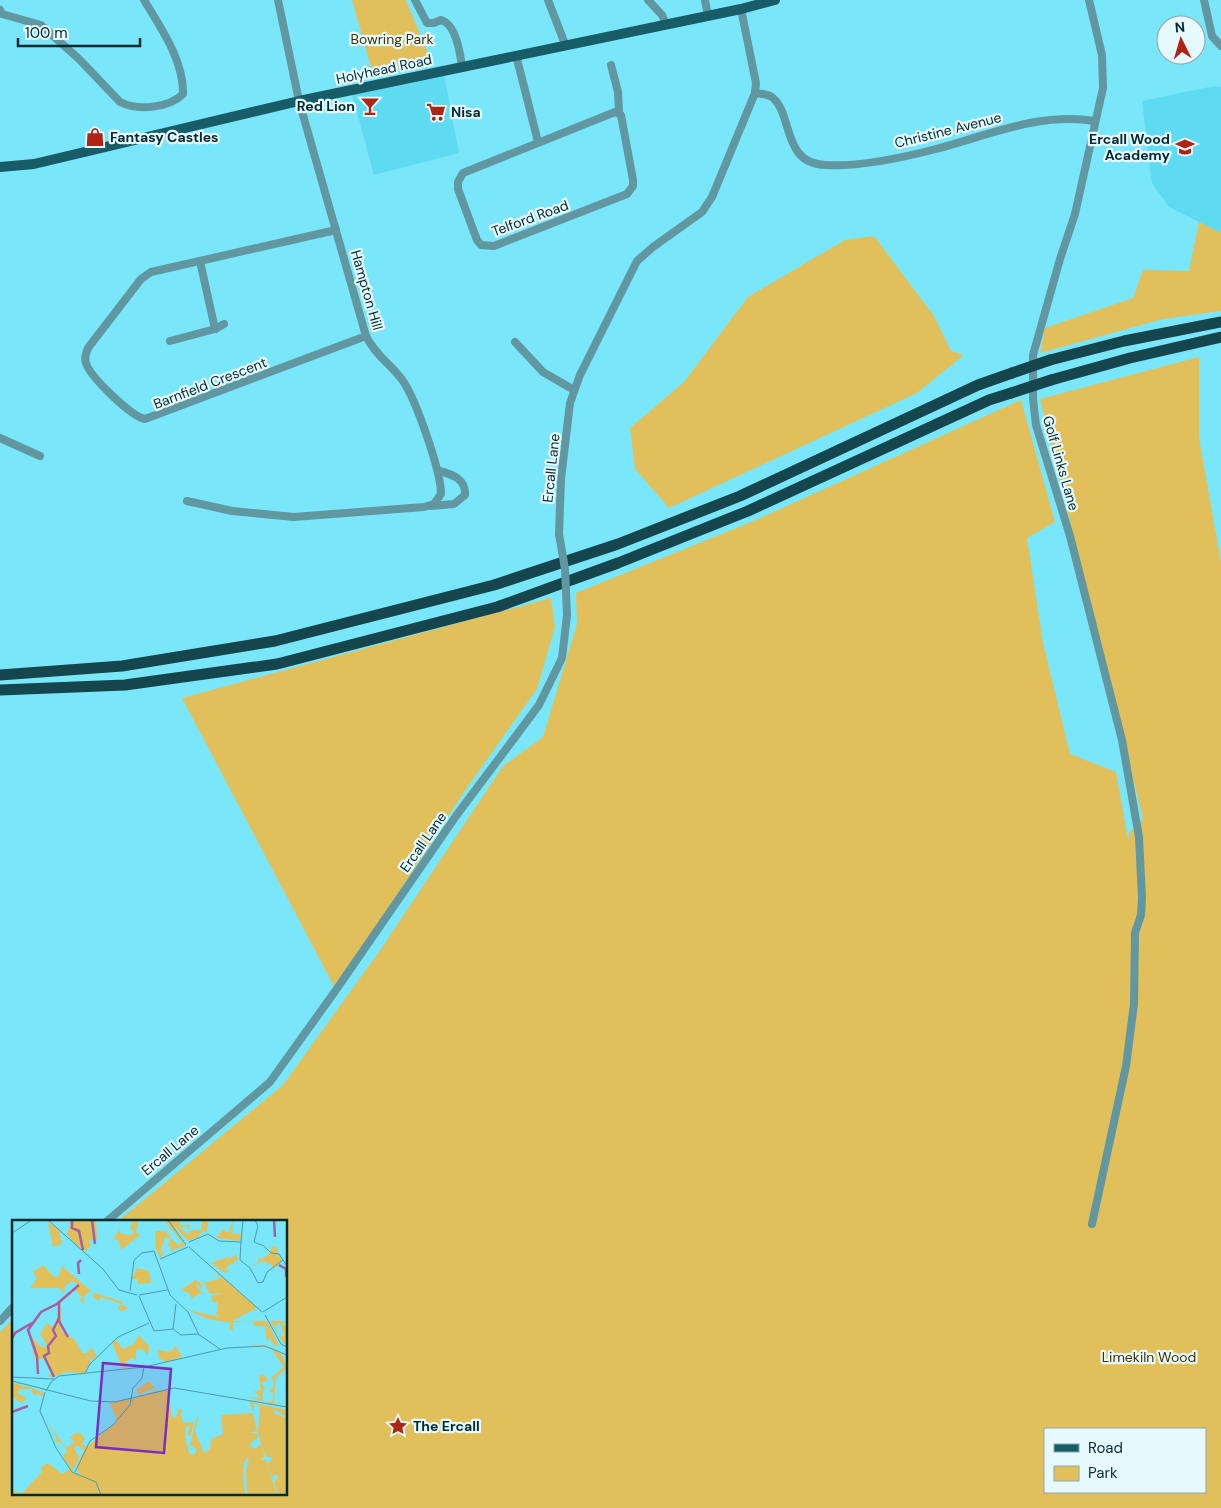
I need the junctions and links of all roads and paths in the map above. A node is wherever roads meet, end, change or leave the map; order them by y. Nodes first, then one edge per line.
1 (144, 0) edge
2 (278, 0) edge
3 (415, 0) edge
4 (548, 0) edge
5 (648, 0) edge
6 (705, 0) edge
7 (775, 0) edge
8 (1089, 0) edge
9 (1204, 0) edge
10 (741, 9) junction
11 (0, 10) edge
12 (708, 16) junction
13 (666, 24) junction
14 (565, 44) junction
15 (1221, 46) edge
16 (516, 55) junction
17 (611, 65) dead end
18 (462, 66) junction
19 (756, 93) junction
20 (300, 101) junction
21 (619, 112) junction
22 (1095, 121) junction
23 (538, 142) junction
24 (0, 167) edge
25 (336, 230) junction
26 (200, 261) junction
27 (1221, 322) edge
28 (224, 324) dead end
29 (215, 329) junction
30 (366, 336) junction
31 (1221, 337) edge
32 (170, 341) dead end
33 (515, 342) dead end
34 (574, 390) junction
35 (0, 438) edge
36 (40, 456) dead end
37 (439, 471) junction
38 (187, 501) dead end
39 (429, 506) junction
40 (0, 675) edge
41 (0, 690) edge
42 (108, 1220) edge
43 (1092, 1224) dead end
44 (12, 1308) edge
45 (0, 1322) edge

1 - 11 street
2 - 20 street, Hampton Hill
3 - 18 street
4 - 14 street
5 - 13 street
6 - 12 street
7 - 10 main road, Holyhead Road
8 - 22 street, Golf Links Lane
9 - 15 street
10 - 12 main road, Holyhead Road
10 - 19 street, Ercall Lane
12 - 13 main road, Holyhead Road
13 - 14 main road, Holyhead Road
14 - 16 main road, Holyhead Road
16 - 18 main road, Holyhead Road
16 - 23 street
17 - 21 street, Telford Road
18 - 20 main road, Holyhead Road
19 - 22 street, Christine Avenue
19 - 34 street, Ercall Lane
20 - 24 main road, Holyhead Road
20 - 25 street, Hampton Hill
21 - 23 street, Telford Road
21 - 23 street, Telford Road
22 - 43 street, Golf Links Lane
25 - 26 street, Barnfield Crescent
25 - 30 street, Hampton Hill
26 - 29 street
26 - 30 street, Barnfield Crescent
27 - 40 highway, bridge
28 - 29 street
29 - 32 street
30 - 37 street, Hampton Hill
31 - 41 highway, bridge
33 - 34 street
34 - 42 street, Ercall Lane, bridge
35 - 36 street
37 - 39 street, Hampton Hill
37 - 39 street
38 - 39 street
44 - 45 street

